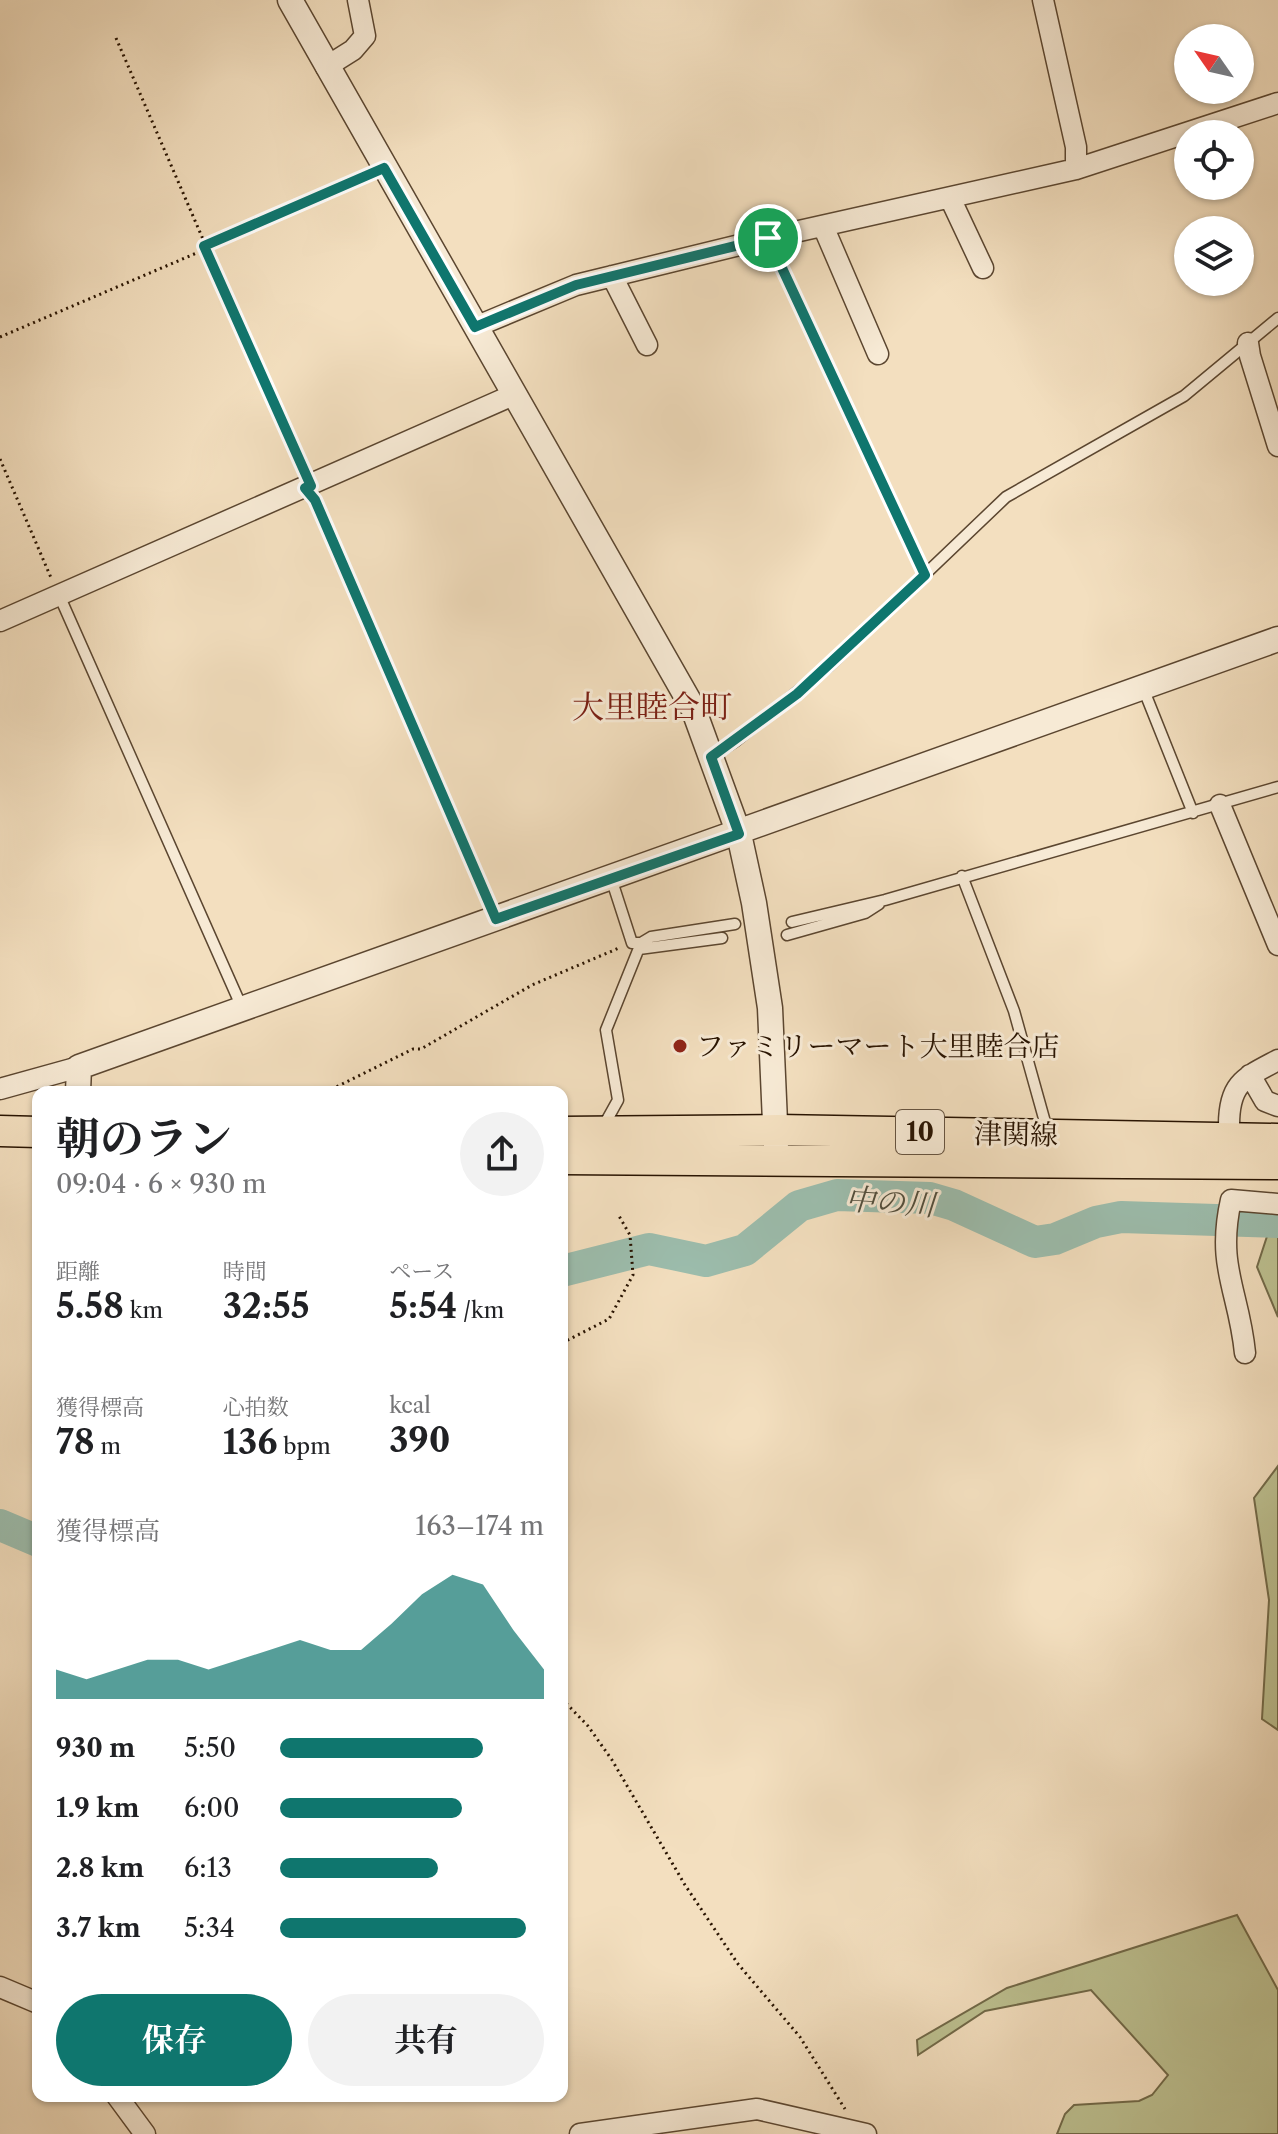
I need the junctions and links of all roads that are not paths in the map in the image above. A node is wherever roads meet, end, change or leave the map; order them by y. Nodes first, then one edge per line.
1 (290, 0) edge
2 (358, 0) edge
3 (1043, 0) edge
4 (326, 67) junction
5 (1278, 103) edge
6 (1076, 169) junction
7 (951, 200) junction
8 (823, 226) junction
9 (768, 238) junction
10 (983, 268) dead end
11 (612, 276) junction
12 (1278, 318) edge
13 (475, 327) junction
14 (1248, 343) junction
15 (647, 345) dead end
16 (878, 354) dead end
17 (513, 395) junction
18 (1278, 446) edge
19 (308, 487) junction
20 (925, 575) junction
21 (59, 595) junction
22 (0, 621) edge
23 (1278, 639) edge
24 (1143, 688) junction
25 (711, 757) junction
26 (1278, 787) edge
27 (1220, 805) junction
28 (1193, 813) junction
29 (739, 834) junction
30 (962, 876) junction
31 (611, 878) junction
32 (885, 900) junction
33 (496, 919) junction
34 (792, 922) dead end
35 (735, 924) dead end
36 (787, 935) dead end
37 (722, 938) dead end
38 (637, 945) junction
39 (1278, 945) edge
40 (243, 1010) junction
41 (1278, 1060) edge
42 (79, 1067) junction
43 (1250, 1075) junction
44 (78, 1086) edge
45 (0, 1089) edge
46 (1278, 1106) edge
47 (1045, 1122) dead end
48 (1229, 1125) dead end
49 (778, 1130) junction
50 (0, 1131) edge
51 (32, 1132) edge
52 (568, 1132) edge
53 (600, 1132) junction
54 (1278, 1139) edge
55 (0, 1151) edge
56 (32, 1152) edge
57 (568, 1159) edge
58 (775, 1160) junction
59 (1278, 1164) edge
60 (1278, 1204) edge
61 (1245, 1353) dead end
62 (0, 1987) edge
63 (32, 2000) edge
64 (121, 2102) edge
65 (863, 2133) edge
66 (145, 2134) edge
67 (580, 2134) edge

1 - 4 street
2 - 4 street
3 - 6 street
4 - 13 street
5 - 6 street
6 - 7 street
7 - 8 street
7 - 10 street
8 - 9 street
8 - 16 street
9 - 11 street
9 - 20 lane
11 - 13 street
11 - 15 street
12 - 14 lane
13 - 17 street
14 - 18 street
14 - 20 lane
17 - 19 street
17 - 25 street
19 - 21 street
19 - 33 lane
20 - 25 lane
21 - 22 street
21 - 40 lane
23 - 24 street
24 - 28 lane
24 - 29 street
25 - 29 street
26 - 27 lane
27 - 28 lane
27 - 39 street
28 - 30 lane
29 - 31 street
29 - 49 street
30 - 32 lane
30 - 47 lane
31 - 33 street
31 - 38 lane
32 - 34 lane
32 - 36 lane
33 - 40 street
35 - 38 lane
37 - 38 lane
38 - 53 lane
40 - 42 street
41 - 43 street
42 - 44 street
42 - 45 street
43 - 46 street
43 - 48 street
49 - 53 main road, 津関線 / 10
49 - 54 main road, 津関線 / 10
49 - 58 street
50 - 51 main road
52 - 53 main road, 津関線 / 10
55 - 56 main road
57 - 58 main road, 津関線 / 10
58 - 59 main road, 津関線 / 10
60 - 61 street
62 - 63 street
64 - 66 street
65 - 67 street

